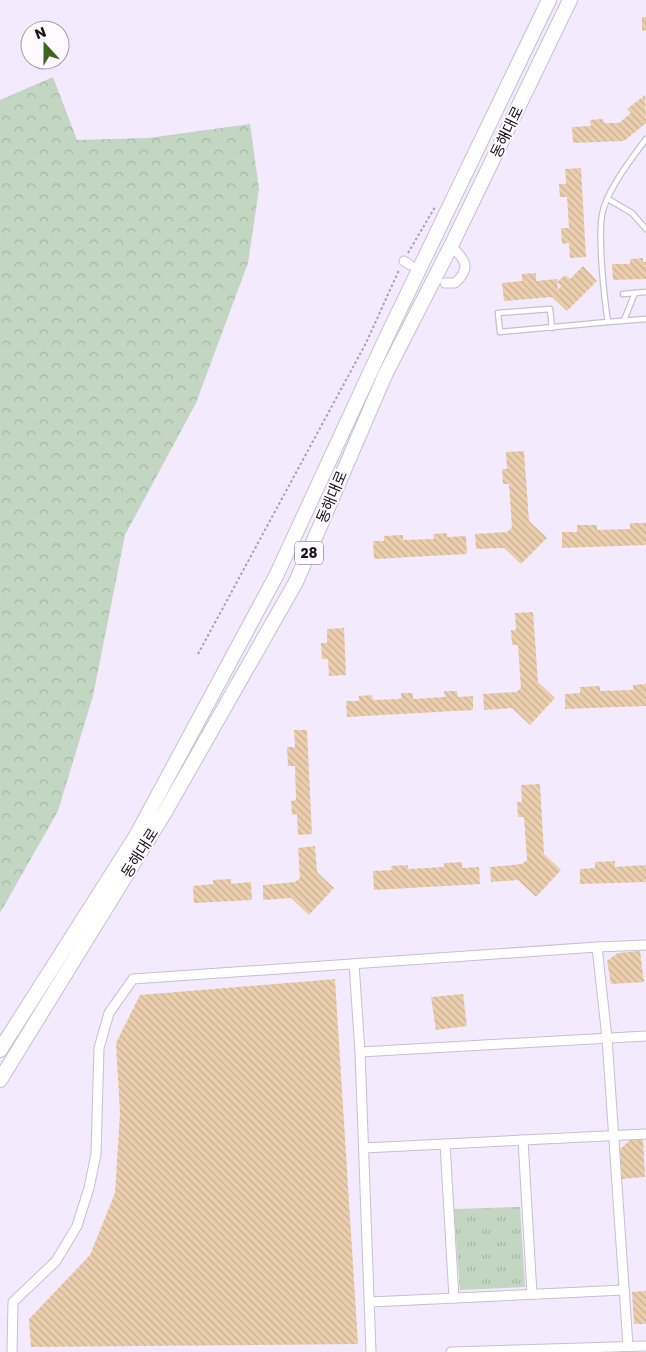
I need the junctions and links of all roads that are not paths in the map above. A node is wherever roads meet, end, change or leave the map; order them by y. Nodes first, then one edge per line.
1 (549, 0) edge
2 (570, 0) edge
3 (646, 139) edge
4 (608, 199) junction
5 (646, 229) edge
6 (451, 246) junction
7 (445, 282) dead end
8 (646, 292) edge
9 (635, 293) junction
10 (624, 294) dead end
11 (646, 319) edge
12 (624, 320) junction
13 (608, 322) junction
14 (552, 328) junction
15 (646, 946) edge
16 (597, 947) junction
17 (354, 964) junction
18 (646, 1036) edge
19 (607, 1038) junction
20 (0, 1050) edge
21 (360, 1052) junction
22 (0, 1080) edge
23 (646, 1134) edge
24 (613, 1136) junction
25 (524, 1140) junction
26 (444, 1144) junction
27 (364, 1148) junction
28 (624, 1290) junction
29 (532, 1294) junction
30 (454, 1298) junction
31 (370, 1302) junction
32 (628, 1346) junction
33 (646, 1346) edge
34 (12, 1352) edge
35 (372, 1352) edge
36 (450, 1352) edge

1 - 20 main road
2 - 6 main road, 동해대로 / 28
3 - 4 lane
4 - 5 lane
4 - 13 lane
6 - 7 street
6 - 22 main road, 동해대로 / 28
8 - 9 lane
9 - 10 lane
9 - 12 lane
11 - 12 lane
12 - 13 lane
13 - 14 lane
14 - 14 lane
15 - 16 street
16 - 17 street
16 - 19 street
17 - 21 street
17 - 34 street
18 - 19 street
19 - 21 street
19 - 24 street
21 - 27 street
23 - 24 street
24 - 25 street
24 - 28 street
25 - 26 street
25 - 29 street
26 - 27 street
26 - 30 street
27 - 31 street
28 - 29 street
28 - 32 street
29 - 30 street
30 - 31 street
31 - 35 street
32 - 33 street
32 - 36 street

